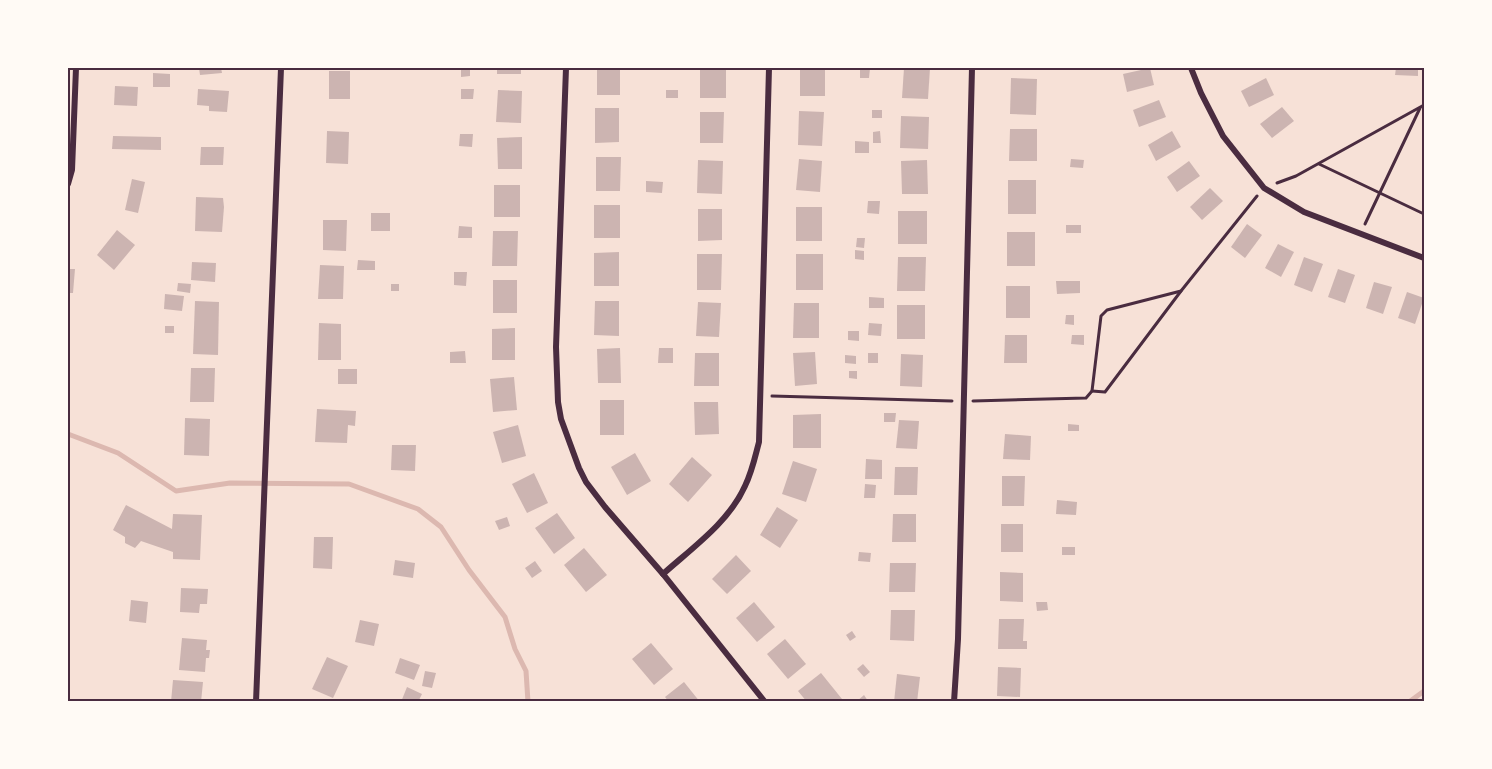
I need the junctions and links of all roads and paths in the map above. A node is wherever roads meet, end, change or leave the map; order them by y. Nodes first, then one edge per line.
1 (76, 68) edge
2 (281, 68) edge
3 (566, 68) edge
4 (769, 68) edge
5 (972, 68) edge
6 (1191, 68) edge
7 (1425, 105) edge
8 (1419, 108) junction
9 (1319, 164) junction
10 (68, 184) edge
11 (1264, 188) junction
12 (1380, 193) junction
13 (1425, 214) edge
14 (1360, 234) junction
15 (1425, 258) edge
16 (1180, 291) junction
17 (1092, 391) junction
18 (762, 396) junction
19 (964, 401) junction
20 (663, 574) junction
21 (256, 702) edge
22 (765, 702) edge
23 (954, 702) edge

1 - 10 street
2 - 21 street
3 - 20 street
4 - 18 street
5 - 19 street
6 - 11 street
7 - 8 path
8 - 9 path
8 - 12 path
9 - 11 path
9 - 12 path
11 - 14 street
11 - 16 path
12 - 13 path
12 - 14 path
14 - 15 street
16 - 17 path
16 - 17 path
17 - 19 path
18 - 19 path
18 - 20 street
19 - 23 street
20 - 22 street

